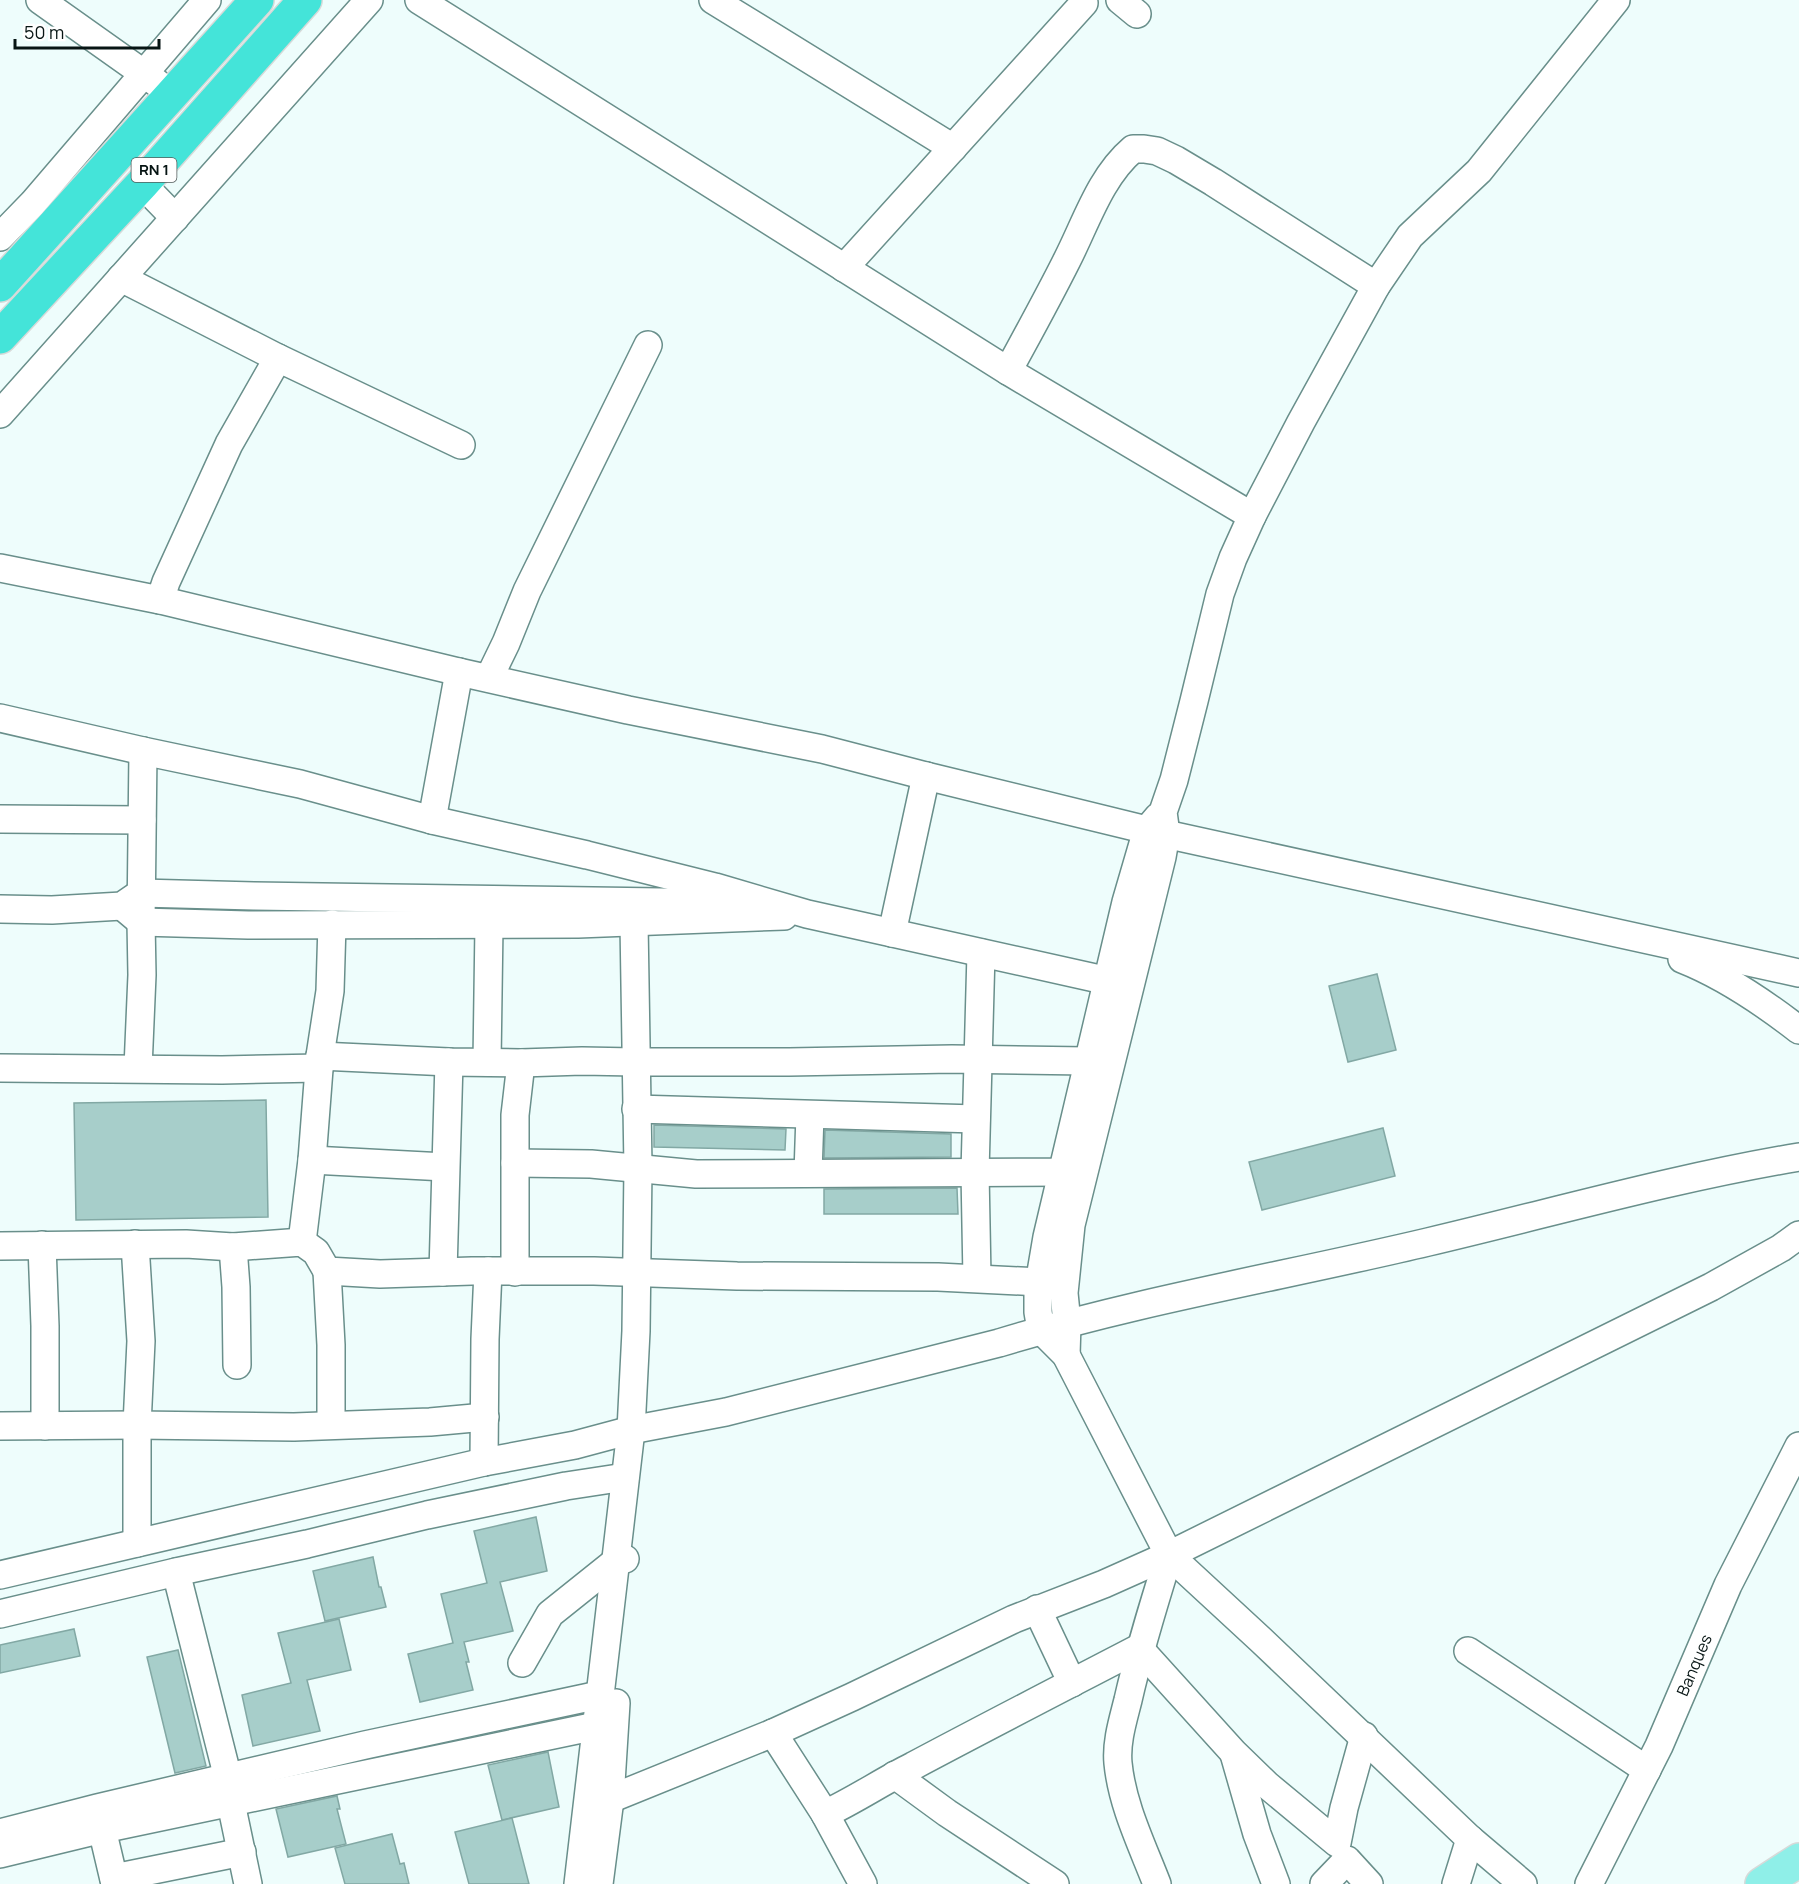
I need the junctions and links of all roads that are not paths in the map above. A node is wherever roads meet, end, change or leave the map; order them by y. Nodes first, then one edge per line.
1 (40, 0) edge
2 (207, 0) edge
3 (257, 0) edge
4 (305, 0) edge
5 (369, 0) edge
6 (419, 0) edge
7 (713, 0) edge
8 (1616, 0) edge
9 (1084, 3) dead end
10 (144, 73) junction
11 (172, 94) junction
12 (953, 148) junction
13 (99, 150) junction
14 (142, 184) junction
15 (175, 218) junction
16 (0, 237) edge
17 (844, 268) junction
18 (121, 278) junction
19 (0, 285) edge
20 (1377, 286) junction
21 (0, 337) edge
22 (648, 345) dead end
23 (278, 358) junction
24 (1008, 371) junction
25 (0, 414) edge
26 (461, 444) dead end
27 (1252, 516) junction
28 (0, 568) edge
29 (160, 600) junction
30 (459, 672) junction
31 (489, 678) junction
32 (0, 718) edge
33 (143, 751) junction
34 (926, 776) junction
35 (0, 819) edge
36 (141, 820) junction
37 (432, 820) junction
38 (1159, 825) junction
39 (586, 855) junction
40 (579, 900) junction
41 (770, 904) junction
42 (135, 907) junction
43 (0, 909) edge
44 (407, 911) junction
45 (807, 914) junction
46 (634, 923) junction
47 (332, 924) junction
48 (489, 925) junction
49 (892, 933) junction
50 (1620, 934) junction
51 (981, 953) junction
52 (1799, 973) edge
53 (1118, 983) junction
54 (1799, 1030) edge
55 (978, 1060) junction
56 (1087, 1061) junction
57 (320, 1062) junction
58 (449, 1062) junction
59 (487, 1062) junction
60 (635, 1062) junction
61 (521, 1063) junction
62 (0, 1068) edge
63 (138, 1068) junction
64 (636, 1109) junction
65 (810, 1114) junction
66 (976, 1119) junction
67 (1799, 1157) edge
68 (312, 1160) junction
69 (515, 1163) junction
70 (445, 1167) junction
71 (638, 1167) junction
72 (1073, 1171) junction
73 (975, 1172) junction
74 (808, 1173) junction
75 (1799, 1235) edge
76 (302, 1242) junction
77 (135, 1244) junction
78 (42, 1245) junction
79 (0, 1246) edge
80 (233, 1247) junction
81 (327, 1271) junction
82 (488, 1271) junction
83 (443, 1272) junction
84 (515, 1272) junction
85 (636, 1273) junction
86 (977, 1278) junction
87 (1040, 1282) junction
88 (1067, 1323) junction
89 (1041, 1330) junction
90 (1066, 1355) junction
91 (237, 1365) dead end
92 (484, 1417) junction
93 (137, 1425) junction
94 (331, 1425) junction
95 (0, 1426) edge
96 (45, 1426) junction
97 (640, 1428) junction
98 (1799, 1446) edge
99 (484, 1462) junction
100 (625, 1477) junction
101 (137, 1543) junction
102 (1169, 1555) junction
103 (623, 1560) junction
104 (176, 1572) junction
105 (0, 1575) edge
106 (1037, 1609) junction
107 (0, 1614) edge
108 (1139, 1648) junction
109 (1468, 1651) dead end
110 (522, 1663) dead end
111 (1072, 1683) junction
112 (599, 1695) junction
113 (596, 1726) junction
114 (773, 1733) junction
115 (1364, 1736) junction
116 (1234, 1753) junction
117 (1647, 1770) junction
118 (895, 1775) junction
119 (230, 1790) junction
120 (599, 1799) junction
121 (825, 1814) junction
122 (100, 1819) junction
123 (0, 1833) edge
124 (1470, 1839) junction
125 (242, 1852) junction
126 (1342, 1852) junction
127 (0, 1854) edge
128 (1799, 1860) edge
129 (115, 1881) edge
130 (248, 1884) edge
131 (578, 1884) edge
132 (599, 1884) edge
133 (863, 1884) edge
134 (1055, 1884) edge
135 (1157, 1884) edge
136 (1276, 1884) edge
137 (1324, 1884) edge
138 (1369, 1884) edge
139 (1456, 1884) edge
140 (1523, 1884) edge
141 (1589, 1884) edge
142 (1762, 1884) edge

1 - 10 street
2 - 10 street
3 - 11 highway, RN 1
4 - 14 highway, RN 1
5 - 15 street
6 - 17 street
7 - 12 street
8 - 20 street
9 - 12 street
10 - 11 street
10 - 13 street
11 - 13 highway, RN 1
12 - 17 street
13 - 16 street
13 - 19 highway, RN 1
14 - 15 street
14 - 21 highway, RN 1
15 - 18 street
17 - 24 street
18 - 23 street
18 - 25 street
20 - 24 street
20 - 27 street
22 - 31 street
23 - 26 street
23 - 29 street
24 - 27 street
27 - 38 street
28 - 29 street
29 - 30 street
30 - 31 street
30 - 37 street
31 - 34 street
32 - 33 street
33 - 36 street
33 - 37 street
34 - 38 street
34 - 49 street
35 - 36 street
36 - 42 street
37 - 39 street
38 - 50 street
38 - 53 street
39 - 40 street
39 - 41 street
40 - 41 street
40 - 44 street
41 - 45 street
42 - 43 street
42 - 44 street
42 - 47 street
42 - 63 street
44 - 47 street
44 - 48 street
45 - 46 street
45 - 49 street
46 - 48 street
46 - 60 street
47 - 57 street
48 - 59 street
49 - 51 street
50 - 52 street
50 - 54 street
51 - 53 street
51 - 55 street
53 - 56 street
53 - 72 street
55 - 56 street
55 - 60 street
55 - 66 street
56 - 72 street
57 - 58 street
57 - 63 street
57 - 68 street
58 - 59 street
58 - 70 street
59 - 61 street
60 - 61 street
60 - 64 street
61 - 69 street
62 - 63 street
64 - 65 street
64 - 71 street
65 - 66 street
65 - 74 street
66 - 73 street
67 - 88 street
68 - 70 street
68 - 76 street
69 - 71 street
69 - 84 street
70 - 83 street
71 - 74 street
71 - 85 street
72 - 73 street
72 - 87 street
72 - 88 street
73 - 74 street
73 - 86 street
75 - 102 street
76 - 80 street
76 - 81 street
77 - 78 street
77 - 80 street
77 - 93 street
78 - 79 street
78 - 96 street
80 - 91 street
81 - 83 street
81 - 94 street
82 - 83 street
82 - 84 street
82 - 92 street
84 - 85 street
85 - 86 street
85 - 97 street
86 - 87 street
87 - 89 street
88 - 89 street
88 - 90 street
89 - 90 street
89 - 97 street
90 - 102 street
92 - 94 street
92 - 99 street
93 - 94 street
93 - 96 street
93 - 101 street
95 - 96 street
97 - 99 street
97 - 100 street
97 - 103 street
98 - 117 street, Banques
99 - 101 street
100 - 103 street
100 - 104 street
101 - 105 street
102 - 106 street
102 - 108 street
102 - 115 street
103 - 110 street
103 - 112 street
103 - 120 street
104 - 107 street
104 - 119 street
106 - 111 street
106 - 114 street
108 - 111 street
108 - 116 street
108 - 135 street
109 - 117 street
111 - 118 street
112 - 113 street
112 - 119 street
113 - 119 street
113 - 120 street
114 - 120 street
114 - 121 street
115 - 124 street
115 - 126 street
116 - 126 street
116 - 136 street
117 - 141 street, Banques
118 - 121 street
118 - 134 street
119 - 122 street
119 - 125 street
120 - 131 street
120 - 132 street
121 - 133 street
122 - 123 street
122 - 127 street
122 - 129 street
124 - 139 street
124 - 140 street
125 - 129 street
125 - 130 street
126 - 137 street
126 - 138 street
128 - 142 main road

